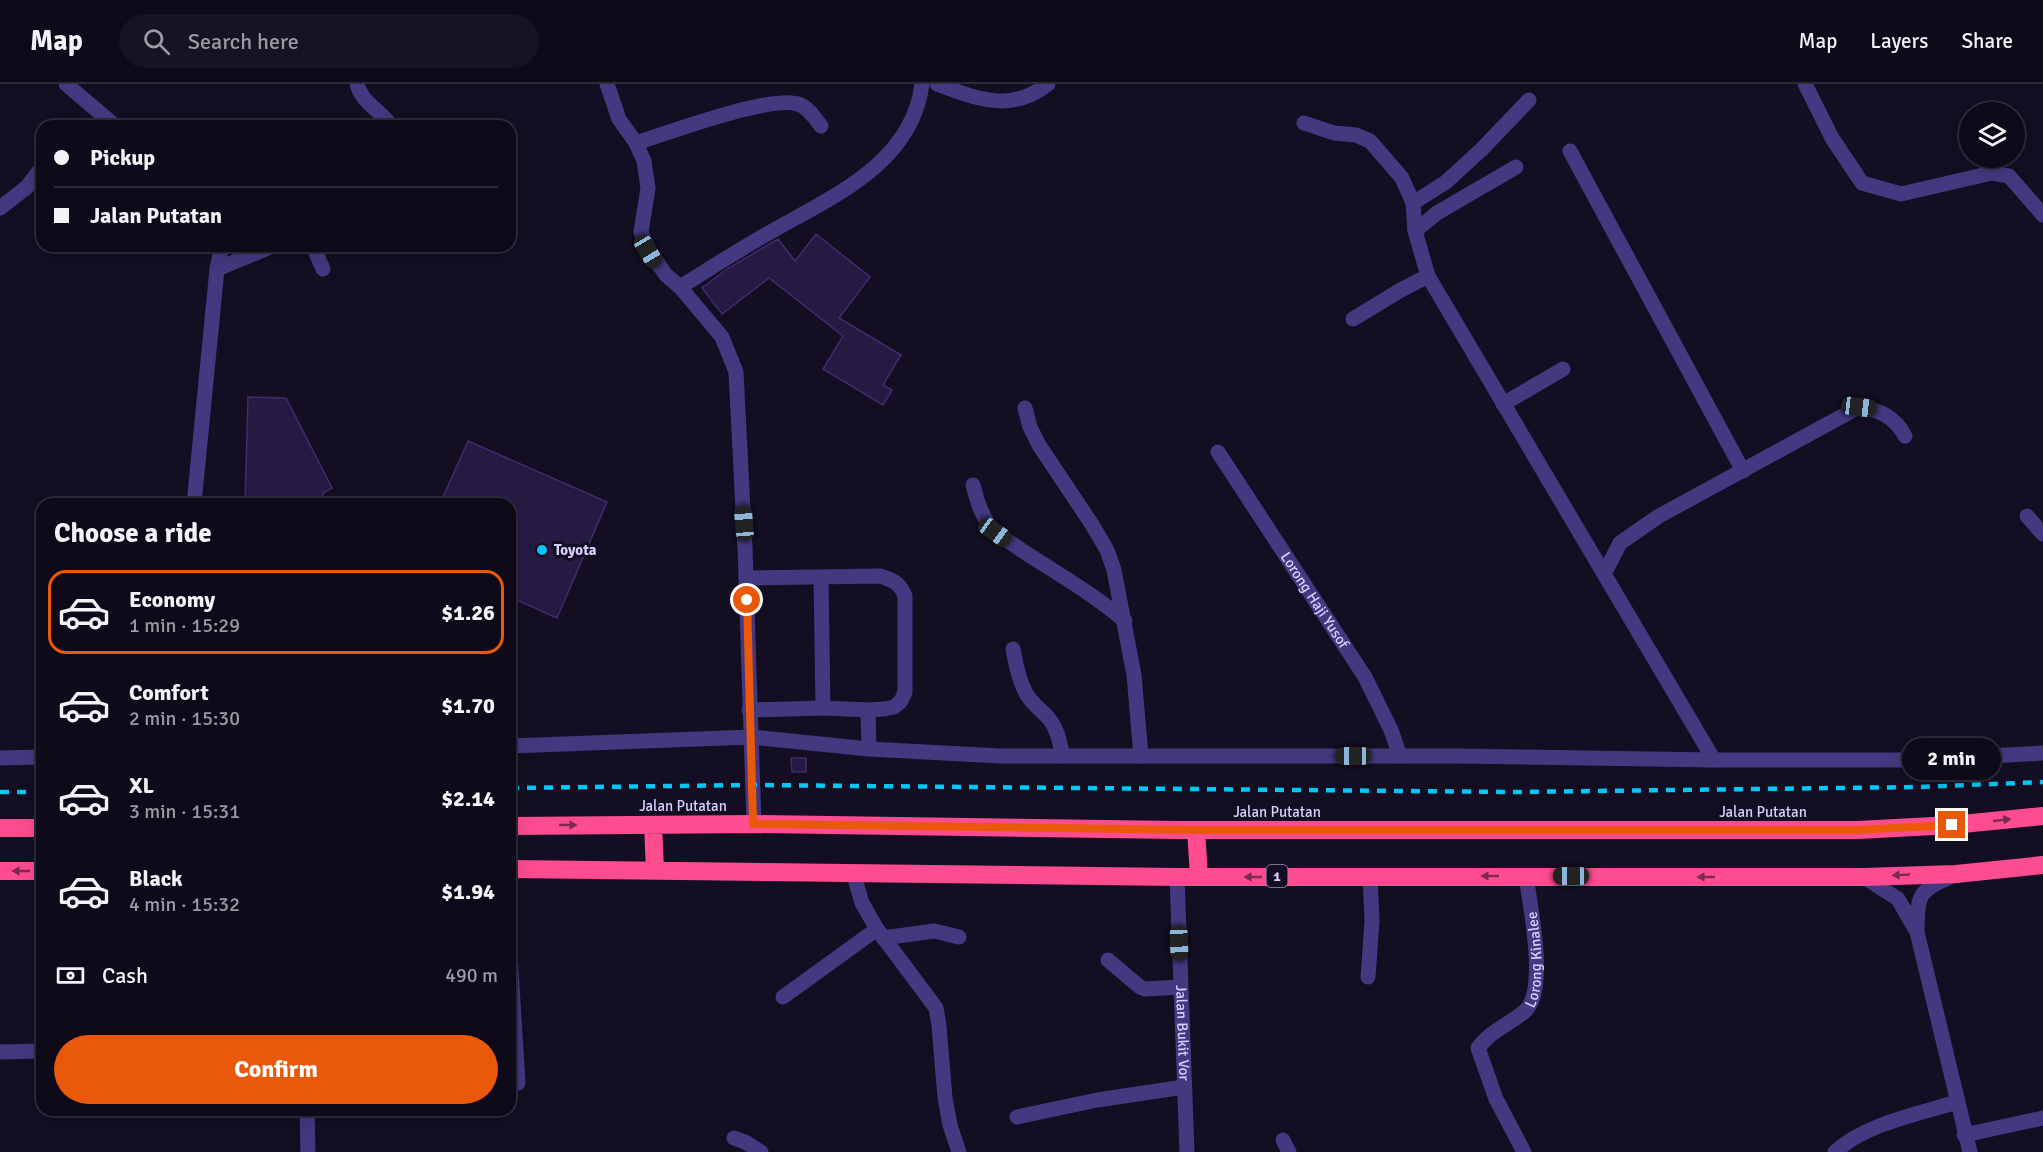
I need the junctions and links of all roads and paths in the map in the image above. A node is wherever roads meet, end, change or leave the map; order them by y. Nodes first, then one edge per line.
1 (66, 84) edge
2 (357, 84) edge
3 (607, 84) edge
4 (922, 84) edge
5 (937, 84) edge
6 (1048, 84) edge
7 (1805, 84) edge
8 (1528, 100) dead end
9 (105, 120) edge
10 (387, 120) edge
11 (1304, 123) dead end
12 (821, 126) dead end
13 (636, 143) junction
14 (1570, 151) dead end
15 (1516, 167) dead end
16 (36, 175) edge
17 (1413, 203) junction
18 (0, 208) edge
19 (2043, 215) edge
20 (1415, 231) junction
21 (221, 252) edge
22 (258, 252) edge
23 (316, 252) edge
24 (217, 269) junction
25 (323, 269) dead end
26 (1428, 276) junction
27 (680, 287) junction
28 (1353, 320) dead end
29 (1563, 369) dead end
30 (1503, 404) junction
31 (1025, 408) dead end
32 (1905, 436) dead end
33 (1218, 452) dead end
34 (1743, 471) junction
35 (973, 485) dead end
36 (195, 498) edge
37 (2027, 516) dead end
38 (2043, 534) edge
39 (1604, 574) junction
40 (746, 578) junction
41 (821, 578) junction
42 (1125, 621) junction
43 (1014, 649) dead end
44 (823, 708) junction
45 (749, 710) junction
46 (868, 710) junction
47 (751, 737) junction
48 (516, 746) edge
49 (869, 749) junction
50 (2043, 753) edge
51 (1063, 756) junction
52 (1141, 756) junction
53 (1400, 756) junction
54 (36, 757) edge
55 (0, 758) edge
56 (1714, 760) junction
57 (2043, 816) edge
58 (753, 824) junction
59 (653, 825) junction
60 (516, 826) edge
61 (0, 828) edge
62 (36, 828) edge
63 (1196, 830) junction
64 (2043, 865) edge
65 (516, 869) edge
66 (655, 870) junction
67 (0, 871) edge
68 (36, 871) edge
69 (853, 872) junction
70 (1956, 874) junction
71 (1370, 876) junction
72 (1526, 876) junction
73 (1177, 877) junction
74 (1199, 877) junction
75 (1864, 877) junction
76 (1917, 932) junction
77 (880, 934) junction
78 (959, 937) dead end
79 (1108, 960) dead end
80 (1368, 977) dead end
81 (1180, 987) junction
82 (783, 997) dead end
83 (36, 1051) edge
84 (0, 1052) edge
85 (516, 1052) edge
86 (518, 1083) dead end
87 (1184, 1087) junction
88 (1957, 1102) junction
89 (308, 1116) edge
90 (1017, 1117) dead end
91 (2043, 1118) edge
92 (1964, 1136) junction
93 (734, 1138) dead end
94 (308, 1152) edge
95 (761, 1152) edge
96 (959, 1152) edge
97 (1187, 1152) edge
98 (1524, 1152) edge
99 (1835, 1152) edge
100 (1970, 1152) edge

1 - 9 street
2 - 10 street
3 - 13 street
4 - 27 street
5 - 6 street
7 - 19 street
8 - 17 street
11 - 17 street
12 - 13 street
13 - 27 street
14 - 34 street
15 - 20 street
16 - 18 street
17 - 20 street
20 - 26 street
21 - 24 street
22 - 24 street
23 - 25 street
24 - 36 street
26 - 28 street
26 - 30 street
27 - 40 street
29 - 30 street
30 - 39 street
31 - 42 street
32 - 34 street
33 - 53 street, Lorong Haji Yusof
34 - 39 street
35 - 42 street
37 - 38 street
39 - 56 street
40 - 41 street
40 - 45 street
41 - 44 street
41 - 46 street
42 - 52 street
43 - 51 street
44 - 45 street
44 - 46 street
45 - 47 street
46 - 49 street
47 - 48 street
47 - 49 street
47 - 58 street
49 - 51 street
50 - 56 street
51 - 52 street
52 - 53 street
53 - 56 street
54 - 55 street
63 -> 57 highway, Jalan Putatan
58 - 59 highway, Jalan Putatan
58 - 63 highway, Jalan Putatan
60 -> 59 highway, Jalan Putatan
59 - 66 highway
61 - 62 highway
63 - 74 highway
64 - 70 highway, 1
65 - 66 highway, 1
66 - 69 highway, 1
68 -> 67 highway
69 - 73 highway, 1
69 - 77 street
70 -> 75 highway, 1
70 - 76 street
72 -> 71 highway, 1
71 -> 74 highway, 1
71 - 80 street
75 -> 72 highway, 1
72 - 98 street, Lorong Kinalee
73 - 74 highway, 1
73 - 81 street, Jalan Bukit Vor
75 - 76 street
76 - 88 street
77 - 78 street
77 - 82 street
77 - 96 street
79 - 81 street
81 - 87 street, Jalan Bukit Vor
83 - 84 street
85 - 86 street
87 - 90 street
87 - 97 street, Jalan Bukit Vor
88 - 92 street
88 - 99 street
89 - 94 street
91 - 92 street
92 - 100 street
93 - 95 street

